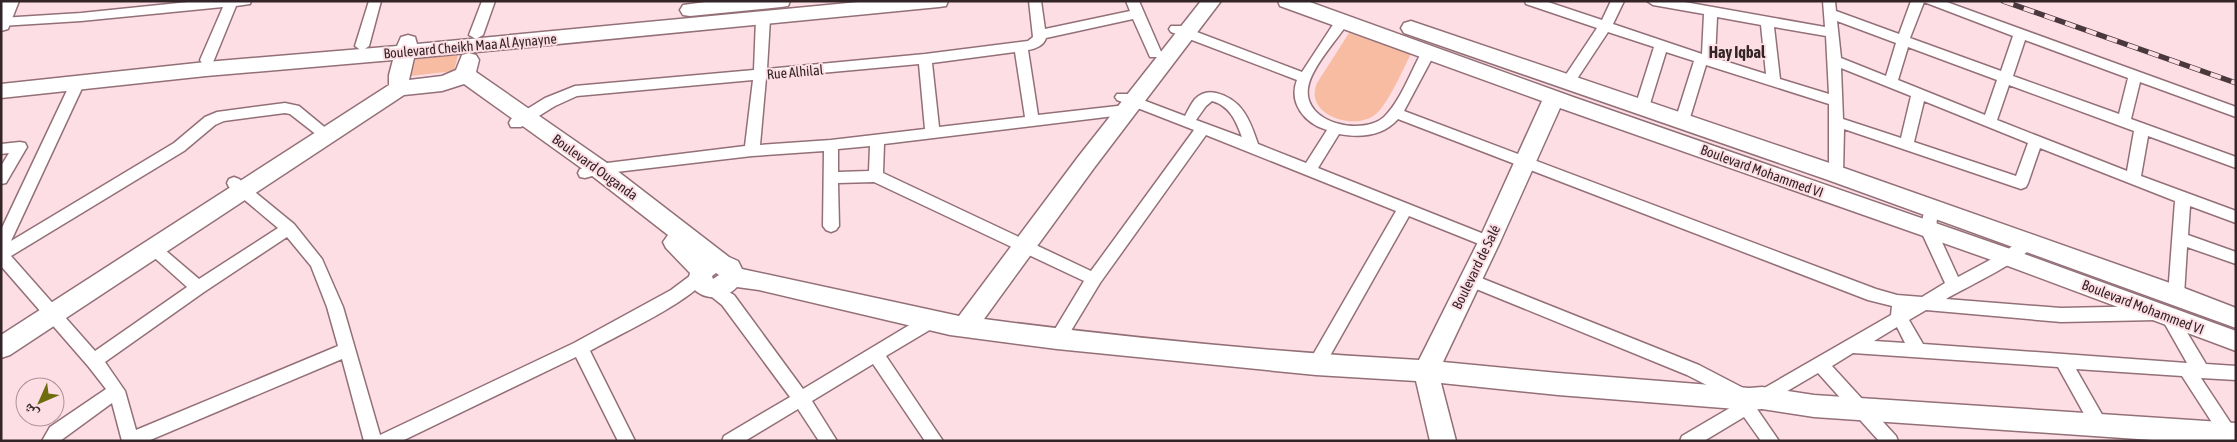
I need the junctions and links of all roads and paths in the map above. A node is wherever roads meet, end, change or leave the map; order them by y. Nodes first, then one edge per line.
1 (9, 1) edge
2 (375, 1) edge
3 (489, 1) edge
4 (781, 1) edge
5 (939, 1) edge
6 (1035, 1) edge
7 (1198, 1) edge
8 (1212, 1) edge
9 (1288, 1) edge
10 (1333, 1) edge
11 (1531, 1) edge
12 (1618, 1) edge
13 (1653, 1) edge
14 (1918, 1) edge
15 (1930, 1) edge
16 (236, 2) edge
17 (716, 4) edge
18 (1830, 7) edge
19 (1135, 8) edge
20 (1718, 9) edge
21 (763, 19) junction
22 (1343, 20) junction
23 (1767, 22) junction
24 (2, 23) edge
25 (1605, 27) junction
26 (1181, 31) junction
27 (1833, 34) junction
28 (1039, 35) junction
29 (2020, 35) junction
30 (474, 40) junction
31 (1903, 40) junction
32 (362, 46) junction
33 (1661, 46) junction
34 (408, 47) junction
35 (1022, 48) junction
36 (1429, 51) junction
37 (1155, 54) junction
38 (925, 59) junction
39 (207, 60) junction
40 (1704, 60) junction
41 (1836, 61) junction
42 (464, 74) junction
43 (760, 75) junction
44 (2005, 76) junction
45 (2135, 76) junction
46 (1305, 78) junction
47 (1, 81) edge
48 (399, 81) junction
49 (1774, 82) junction
50 (1891, 82) junction
51 (77, 84) junction
52 (1, 91) edge
53 (1919, 93) junction
54 (1563, 94) junction
55 (1836, 101) junction
56 (1123, 105) junction
57 (1642, 108) junction
58 (2236, 112) edge
59 (1396, 113) junction
60 (520, 120) junction
61 (1032, 120) junction
62 (1682, 121) junction
63 (1990, 121) junction
64 (1838, 122) junction
65 (2124, 122) junction
66 (1186, 123) junction
67 (2142, 128) junction
68 (1203, 129) junction
69 (1335, 129) junction
70 (323, 131) junction
71 (932, 132) junction
72 (877, 139) junction
73 (2036, 140) junction
74 (49, 143) junction
75 (831, 145) junction
76 (1906, 145) junction
77 (20, 147) junction
78 (1252, 147) junction
79 (1, 149) edge
80 (752, 151) junction
81 (2236, 163) edge
82 (1532, 165) junction
83 (1310, 170) junction
84 (592, 171) junction
85 (1836, 174) junction
86 (876, 176) junction
87 (830, 178) junction
88 (1, 179) edge
89 (2134, 179) junction
90 (238, 187) junction
91 (2182, 197) junction
92 (1405, 209) junction
93 (2236, 217) edge
94 (1929, 218) junction
95 (831, 226) dead end
96 (289, 228) junction
97 (2180, 238) junction
98 (1489, 242) junction
99 (2028, 242) junction
100 (1017, 243) junction
101 (1, 246) edge
102 (153, 248) junction
103 (1, 255) edge
104 (2008, 257) junction
105 (2236, 258) edge
106 (1094, 279) junction
107 (716, 281) junction
108 (1475, 282) junction
109 (1954, 286) junction
110 (198, 288) junction
111 (2176, 295) junction
112 (1897, 301) junction
113 (1925, 302) junction
114 (49, 309) junction
115 (2163, 316) junction
116 (1899, 318) junction
117 (2236, 318) edge
118 (949, 324) junction
119 (1, 333) edge
120 (1057, 339) junction
121 (2236, 341) edge
122 (1850, 346) junction
123 (1, 348) edge
124 (580, 348) junction
125 (347, 350) junction
126 (1919, 352) junction
127 (876, 354) junction
128 (94, 361) junction
129 (2063, 362) junction
130 (1820, 364) junction
131 (1316, 365) junction
132 (2194, 370) junction
133 (1434, 372) junction
134 (2236, 373) edge
135 (117, 391) junction
136 (801, 399) junction
137 (1752, 401) junction
138 (1862, 410) junction
139 (2099, 425) junction
140 (2232, 434) edge
141 (131, 440) edge
142 (50, 441) edge
143 (373, 441) edge
144 (384, 441) edge
145 (627, 441) edge
146 (730, 441) edge
147 (829, 441) edge
148 (935, 441) edge
149 (1443, 441) edge
150 (1456, 441) edge
151 (1688, 441) edge
152 (1771, 441) edge
153 (1890, 441) edge

1 - 24 street
2 - 32 street
3 - 30 street
4 - 17 street, Boulevard Cheikh Maa Al Aynayne
5 - 21 street, Boulevard Cheikh Maa Al Aynayne
6 - 28 street
7 - 26 street
8 - 26 street
9 - 22 street, Boulevard Mohammed VI
10 - 54 street, Boulevard Mohammed VI
11 - 25 street
12 - 25 street
13 - 20 street
14 - 31 street
15 - 29 street
16 - 24 street
16 - 39 street
17 - 30 street, Boulevard Cheikh Maa Al Aynayne
18 - 27 street
18 - 31 street
19 - 28 street
19 - 37 street
20 - 23 street
20 - 40 street
21 - 30 street, Boulevard Cheikh Maa Al Aynayne
21 - 43 street
22 - 36 street, Boulevard Mohammed VI
22 - 46 street
23 - 27 street
23 - 49 street
25 - 33 street
25 - 54 street
26 - 37 street
26 - 46 street
26 - 56 street
27 - 41 street
28 - 35 street
29 - 44 street
29 - 45 street
30 - 34 street, Boulevard Cheikh Maa Al Aynayne
30 - 42 street
31 - 44 street
31 - 50 street
32 - 34 street, Boulevard Cheikh Maa Al Aynayne
32 - 39 street, Boulevard Cheikh Maa Al Aynayne
33 - 40 street
33 - 57 street
34 - 48 street
34 - 51 street, Boulevard Cheikh Maa Al Aynayne
35 - 38 street, Rue Alhilal
35 - 61 street
36 - 54 street, Boulevard Mohammed VI
36 - 59 street
37 - 56 street
38 - 43 street, Rue Alhilal
38 - 71 street
39 - 47 street, Boulevard Cheikh Maa Al Aynayne
40 - 49 street
40 - 62 street
41 - 50 street
41 - 55 street
42 - 48 street
42 - 60 street, Boulevard Ouganda
43 - 60 street, Rue Alhilal
43 - 80 street
44 - 63 street
44 - 65 street
45 - 58 street
45 - 65 street
46 - 69 street
48 - 70 street
49 - 55 street
50 - 53 street
51 - 52 street, Boulevard Cheikh Maa Al Aynayne
51 - 74 street
53 - 63 street
53 - 76 street
54 - 57 street, Boulevard Mohammed VI
54 - 82 street, Boulevard de Salé
54 - 94 street, Boulevard Mohammed VI
55 - 64 street
56 - 61 street
56 - 66 street
56 - 100 street
57 - 62 street, Boulevard Mohammed VI
59 - 69 street
59 - 82 street
60 - 84 street, Boulevard Ouganda
61 - 71 street
62 - 85 street, Boulevard Mohammed VI
63 - 73 street
64 - 76 street
64 - 85 street
65 - 67 street
66 - 68 street
66 - 78 street
67 - 81 street
67 - 89 street
68 - 78 street
68 - 106 street
69 - 83 street
70 - 90 street
70 - 103 street
71 - 72 street
72 - 75 street
72 - 86 street
73 - 76 street
73 - 89 street
74 - 77 street
74 - 101 street
75 - 80 street
75 - 87 street
77 - 79 street
77 - 88 street
78 - 83 street
80 - 84 street
82 - 98 street, Boulevard de Salé
82 - 108 street, Boulevard de Salé
82 - 112 street
83 - 92 street
84 - 107 street, Boulevard Ouganda
85 - 94 street, Boulevard Mohammed VI
86 - 87 street
86 - 100 street
87 - 95 street
89 - 91 street
90 - 96 street
90 - 102 street
90 - 114 street
91 - 93 street
91 - 97 street
92 - 98 street
92 - 131 street
94 - 99 street, Boulevard Mohammed VI
94 - 104 street, Boulevard Mohammed VI
94 - 109 street
96 - 110 street
96 - 125 street
97 - 105 street
97 - 111 street
98 - 108 street, Boulevard de Salé
99 - 104 street
99 - 111 street, Boulevard Mohammed VI
100 - 106 street
100 - 118 street
102 - 110 street
102 - 114 street
103 - 114 street
104 - 109 street
104 - 115 street, Boulevard Mohammed VI
106 - 120 street
107 - 118 street
107 - 124 street
107 - 136 street, Boulevard Ouganda
108 - 133 street, Boulevard de Salé
108 - 137 street
109 - 113 street
110 - 128 street
111 - 117 street, Boulevard Mohammed VI
112 - 113 street
112 - 116 street
113 - 115 street
113 - 116 street
114 - 119 street
114 - 123 street
114 - 128 street
115 - 121 street, Boulevard Mohammed VI
115 - 132 street
116 - 122 street
116 - 126 street
118 - 120 street
118 - 127 street
120 - 131 street
122 - 126 street
122 - 130 street
124 - 144 street
124 - 145 street
125 - 141 street
125 - 143 street
126 - 129 street
127 - 136 street
127 - 148 street
128 - 135 street
129 - 132 street
129 - 139 street
130 - 137 street
130 - 138 street
131 - 133 street
132 - 134 street
132 - 140 street
133 - 137 street
133 - 149 street
133 - 150 street, Boulevard de Salé
135 - 141 street
135 - 142 street
136 - 146 street
136 - 147 street, Boulevard Ouganda
137 - 138 street
137 - 151 street
137 - 152 street
138 - 139 street
138 - 153 street
139 - 140 street

